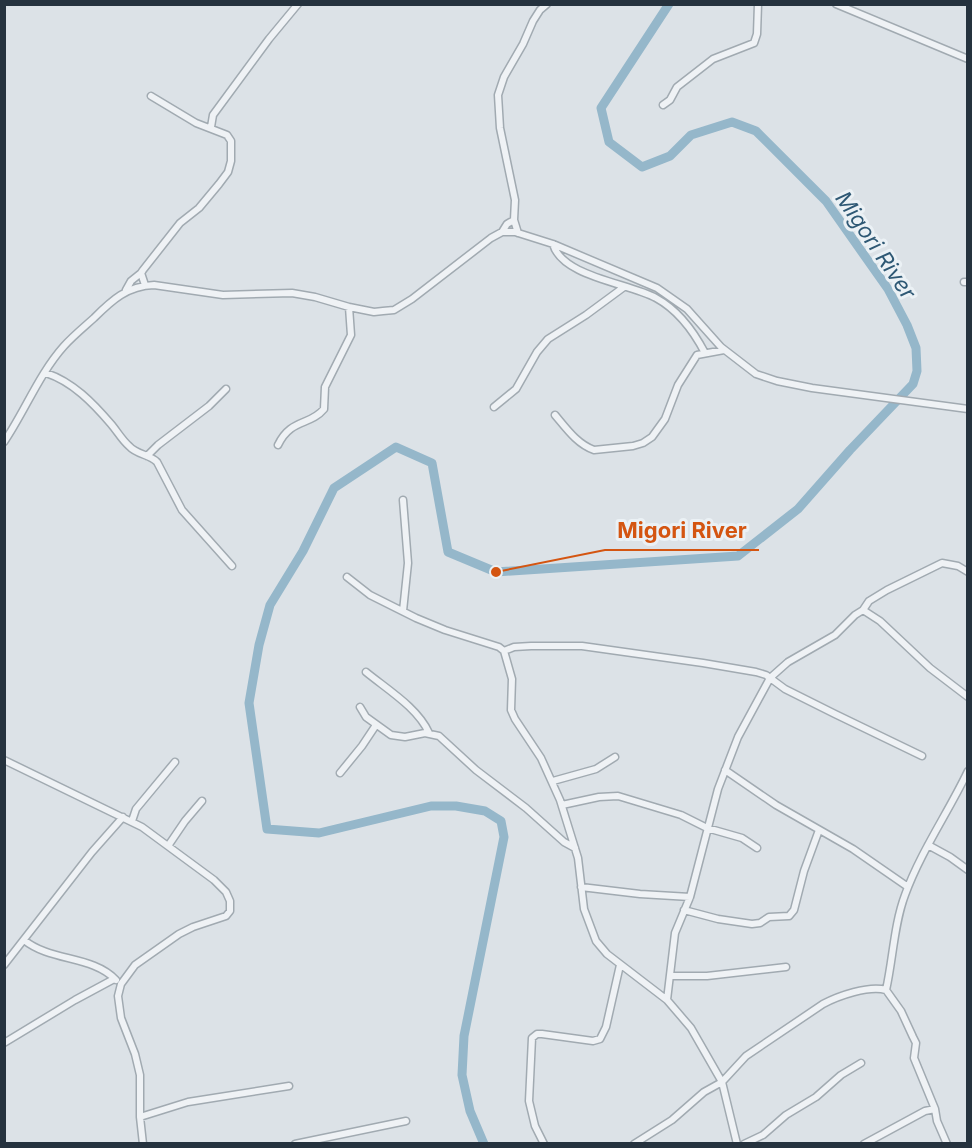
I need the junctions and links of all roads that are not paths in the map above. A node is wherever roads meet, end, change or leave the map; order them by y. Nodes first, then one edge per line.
1 (298, 4) edge
2 (547, 4) edge
3 (758, 4) edge
4 (836, 4) edge
5 (968, 59) edge
6 (151, 96) dead end
7 (663, 105) dead end
8 (211, 128) junction
9 (514, 220) junction
10 (502, 232) junction
11 (518, 233) junction
12 (553, 244) junction
13 (141, 273) junction
14 (145, 285) junction
15 (624, 287) junction
16 (126, 291) junction
17 (349, 307) junction
18 (724, 350) junction
19 (705, 353) junction
20 (46, 373) junction
21 (226, 390) dead end
22 (494, 407) dead end
23 (968, 409) edge
24 (555, 415) dead end
25 (4, 442) edge
26 (278, 445) dead end
27 (147, 456) junction
28 (403, 500) dead end
29 (232, 566) dead end
30 (968, 572) edge
31 (347, 577) dead end
32 (863, 610) junction
33 (403, 611) junction
34 (504, 651) junction
35 (366, 672) dead end
36 (770, 678) junction
37 (968, 697) edge
38 (360, 707) dead end
39 (376, 725) junction
40 (429, 733) junction
41 (922, 756) dead end
42 (615, 757) dead end
43 (4, 760) edge
44 (175, 762) dead end
45 (725, 770) junction
46 (968, 771) edge
47 (340, 772) dead end
48 (553, 781) junction
49 (202, 801) dead end
50 (562, 805) junction
51 (123, 817) junction
52 (132, 821) junction
53 (707, 828) junction
54 (819, 830) junction
55 (928, 845) junction
56 (168, 846) junction
57 (575, 848) junction
58 (757, 848) dead end
59 (968, 870) edge
60 (581, 887) junction
61 (908, 887) junction
62 (690, 897) junction
63 (684, 910) junction
64 (24, 940) junction
65 (620, 964) junction
66 (4, 965) edge
67 (786, 967) dead end
68 (670, 976) junction
69 (114, 978) junction
70 (121, 984) junction
71 (886, 990) junction
72 (668, 1000) junction
73 (4, 1043) edge
74 (861, 1063) dead end
75 (722, 1082) junction
76 (289, 1086) dead end
77 (934, 1109) junction
78 (140, 1117) junction
79 (406, 1121) dead end
80 (143, 1143) edge
81 (295, 1143) edge
82 (544, 1143) edge
83 (634, 1143) edge
84 (737, 1143) edge
85 (744, 1143) edge
86 (864, 1143) edge
87 (947, 1143) edge

1 - 8 street
2 - 9 street
3 - 7 street
4 - 5 street
6 - 8 street
8 - 13 street
9 - 10 street
9 - 11 street
10 - 11 street
10 - 17 street
11 - 12 street
12 - 15 street
12 - 18 street
13 - 14 street
13 - 16 street
14 - 16 street
14 - 17 street
15 - 19 street
15 - 22 street
16 - 20 street
17 - 26 street
18 - 19 street
18 - 23 street
19 - 24 street
20 - 25 street
20 - 27 street
21 - 27 street
27 - 29 street
28 - 33 street
30 - 32 street
31 - 33 street
32 - 36 street
32 - 37 street
33 - 34 street
34 - 36 street
34 - 48 street
35 - 40 street
36 - 41 street
36 - 45 street
38 - 39 street
39 - 40 street
39 - 47 street
40 - 57 street
42 - 48 street
43 - 51 street
44 - 52 street
45 - 53 street
45 - 54 street
46 - 55 street
48 - 50 street
49 - 56 street
50 - 53 street
50 - 57 street
51 - 52 street
51 - 64 street
52 - 56 street
53 - 58 street
53 - 62 street
54 - 61 street
54 - 63 street
55 - 59 street
55 - 61 street
56 - 70 street
57 - 60 street
60 - 62 street
60 - 65 street
61 - 71 street
62 - 63 street
63 - 68 street
64 - 66 street
64 - 69 street
65 - 72 street
65 - 82 street
67 - 68 street
68 - 72 street
69 - 70 street
69 - 73 street
70 - 78 street
71 - 75 street
71 - 77 street
72 - 75 street
74 - 85 street
75 - 83 street
75 - 84 street
76 - 78 street
77 - 86 street
77 - 87 street
78 - 80 street
79 - 81 street

